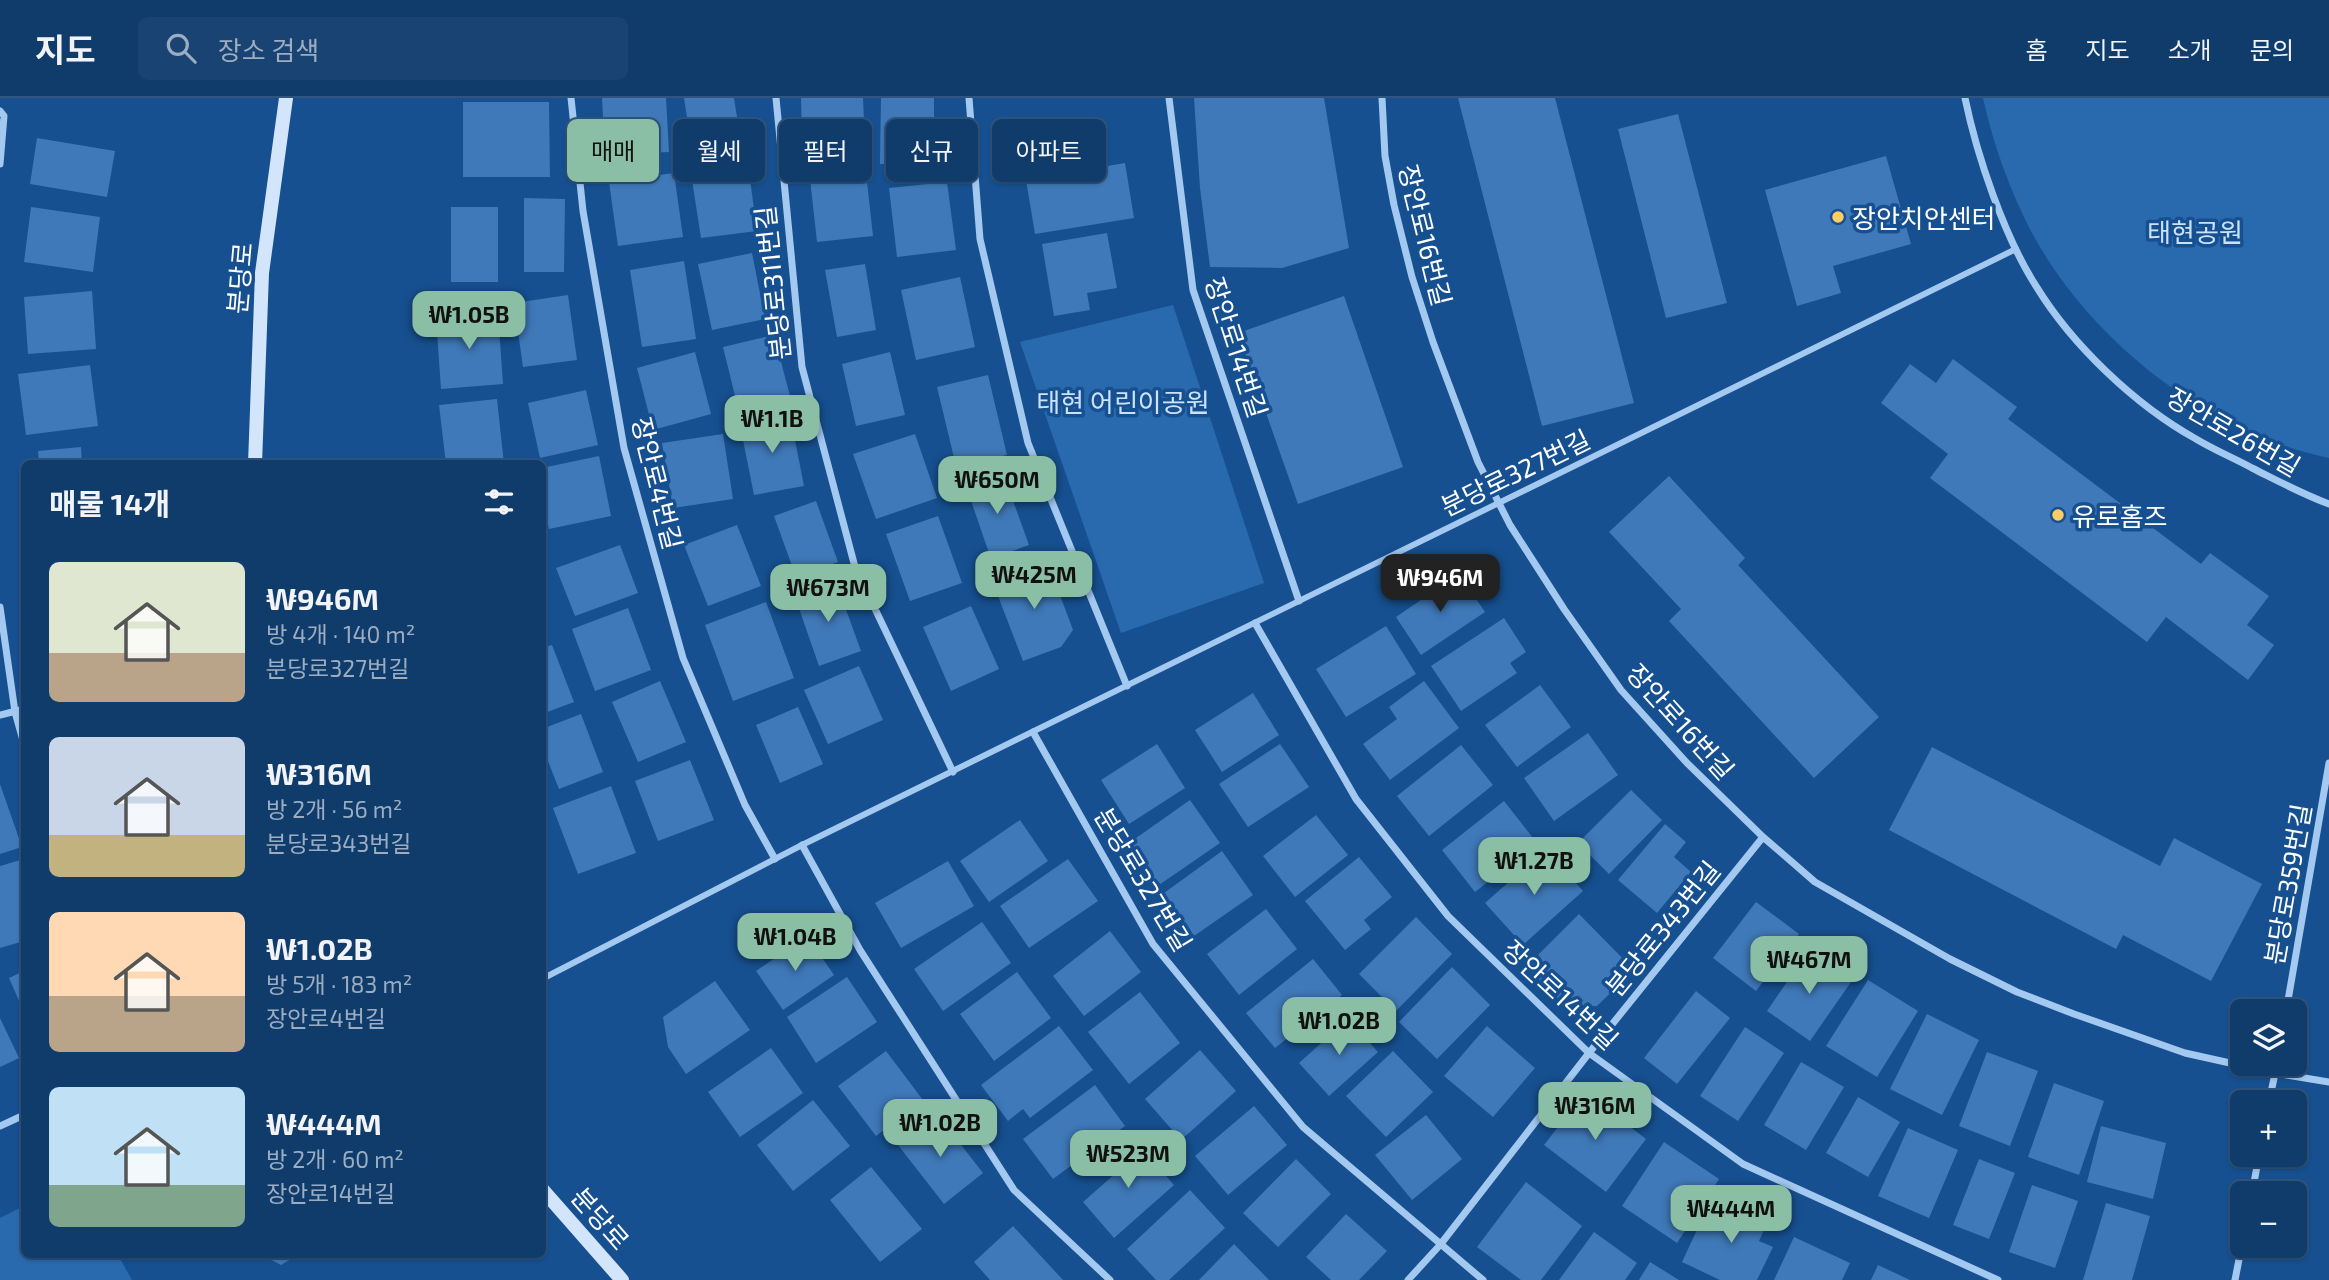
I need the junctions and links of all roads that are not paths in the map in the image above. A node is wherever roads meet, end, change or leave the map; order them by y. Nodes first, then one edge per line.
1 (286, 98) edge
2 (571, 98) edge
3 (776, 98) edge
4 (969, 98) edge
5 (1169, 98) edge
6 (1382, 98) edge
7 (1965, 98) edge
8 (0, 111) edge
9 (0, 164) edge
10 (2015, 249) junction
11 (255, 460) edge
12 (1499, 503) junction
13 (2329, 504) edge
14 (1299, 601) junction
15 (0, 607) edge
16 (1255, 623) junction
17 (1127, 686) junction
18 (21, 710) edge
19 (15, 712) junction
20 (0, 715) edge
21 (1033, 732) junction
22 (21, 733) edge
23 (2329, 763) edge
24 (953, 772) junction
25 (1763, 837) junction
26 (802, 845) junction
27 (775, 859) junction
28 (546, 977) edge
29 (2288, 999) edge
30 (1589, 1053) junction
31 (2230, 1063) edge
32 (2293, 1076) edge
33 (2329, 1082) edge
34 (21, 1116) edge
35 (0, 1126) edge
36 (546, 1194) edge
37 (1440, 1245) junction
38 (2239, 1258) edge
39 (622, 1280) edge
40 (1110, 1280) edge
41 (1408, 1280) edge
42 (1483, 1280) edge
43 (1998, 1280) edge
44 (2235, 1280) edge

1 - 11 main road, 분당로
2 - 27 street, 장안로4번길
3 - 24 street, 분당로311번길
4 - 17 street
5 - 14 street, 장안로14번길
6 - 12 street, 장안로16번길
7 - 10 street, 장안로26번길
8 - 9 street
10 - 12 street, 분당로327번길
10 - 13 street, 장안로26번길
12 - 14 street, 분당로327번길
12 - 25 street, 장안로16번길
14 - 16 street, 분당로327번길
15 - 19 street
16 - 17 street, 분당로327번길
16 - 30 street, 장안로14번길
17 - 21 street, 분당로327번길
18 - 19 street
19 - 20 street
19 - 22 street
21 - 24 street, 분당로327번길
21 - 37 street, 분당로327번길
23 - 29 street, 분당로359번길
24 - 26 street, 분당로327번길
25 - 30 street, 분당로343번길
25 - 31 street, 장안로16번길
26 - 27 street, 분당로327번길
26 - 40 street
27 - 28 street, 분당로327번길
30 - 37 street, 분당로343번길
30 - 43 street, 장안로14번길
32 - 33 street, 장안로16번길
34 - 35 street
36 - 39 main road, 분당로
37 - 41 street, 분당로343번길
37 - 42 street
38 - 44 street

